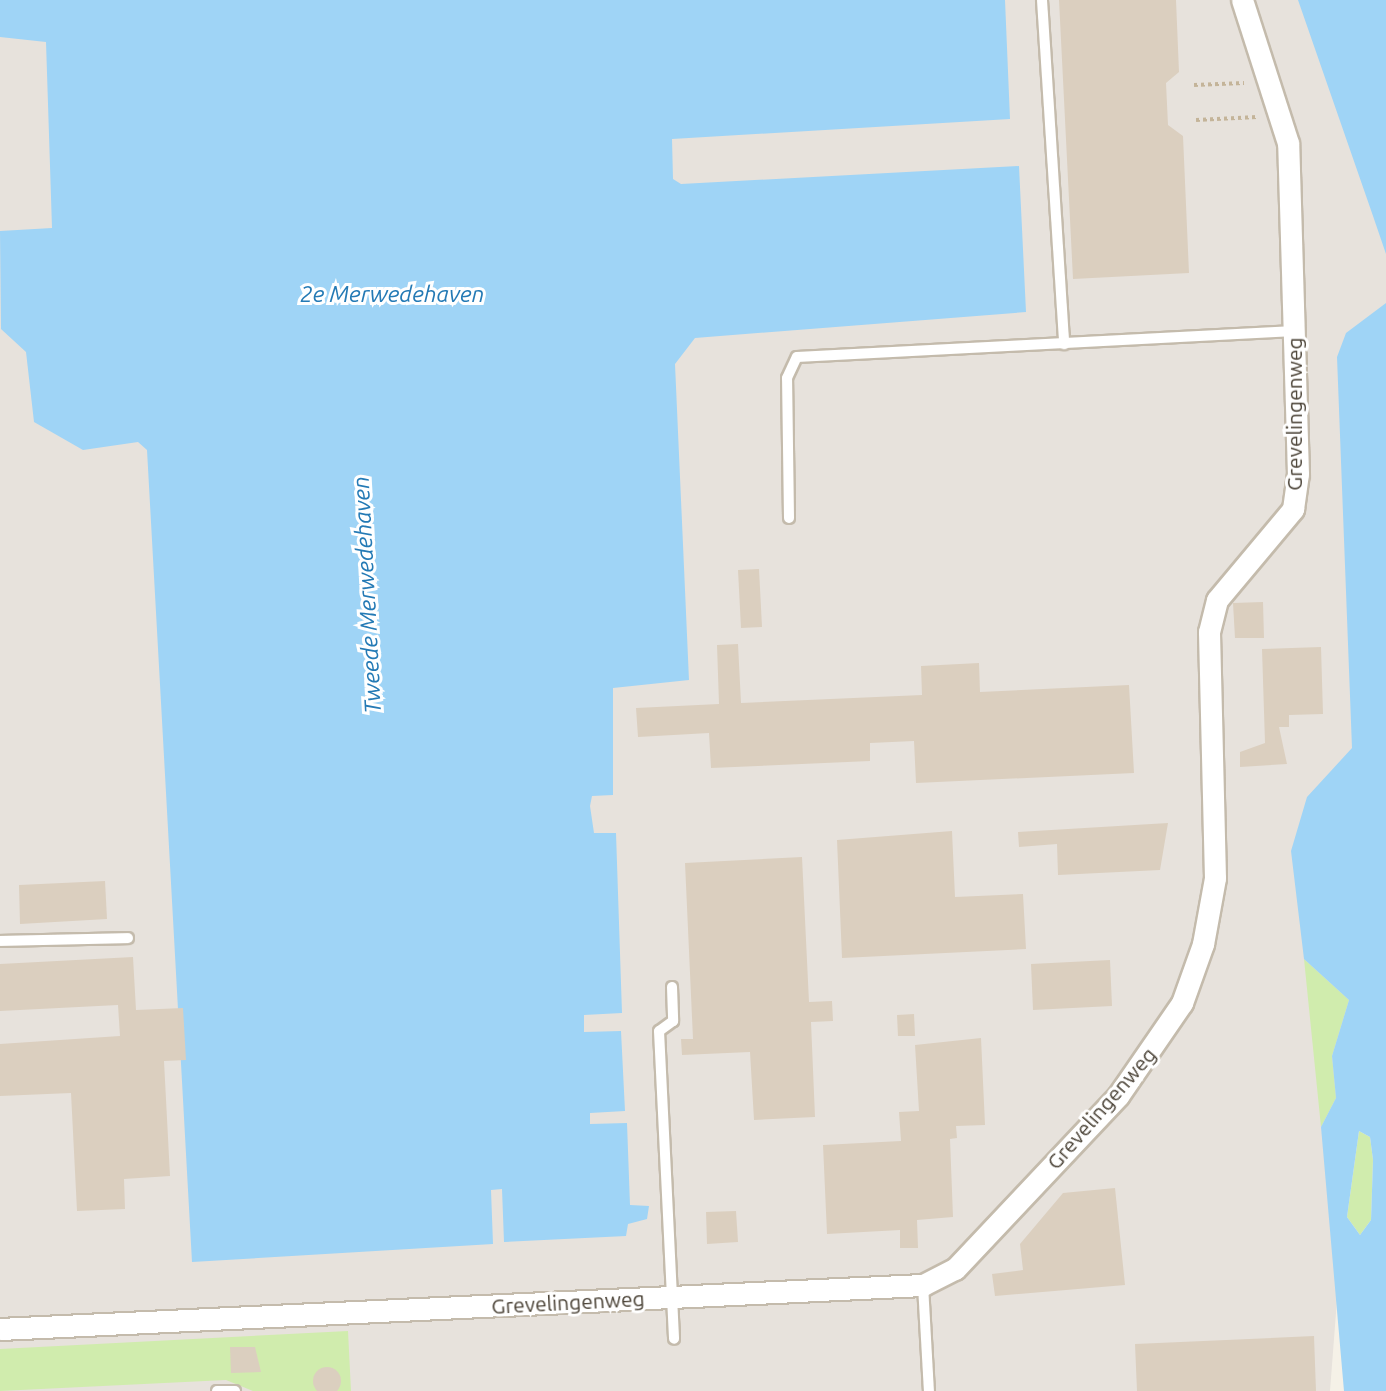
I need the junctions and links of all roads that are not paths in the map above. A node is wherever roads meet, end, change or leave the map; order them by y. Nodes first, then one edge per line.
1 (1042, 0) edge
2 (1242, 0) edge
3 (1294, 331) junction
4 (1064, 344) junction
5 (789, 518) dead end
6 (128, 938) dead end
7 (0, 941) edge
8 (672, 987) dead end
9 (923, 1285) junction
10 (670, 1298) junction
11 (0, 1329) edge
12 (674, 1339) dead end
13 (218, 1391) edge
14 (235, 1391) edge
15 (929, 1391) edge

1 - 4 lane
2 - 3 street, Grevelingenweg
3 - 4 lane
3 - 9 street, Grevelingenweg
4 - 5 lane
6 - 7 lane
8 - 10 lane
9 - 10 street, Grevelingenweg
9 - 15 lane
10 - 11 street, Grevelingenweg
10 - 12 lane
13 - 14 lane

